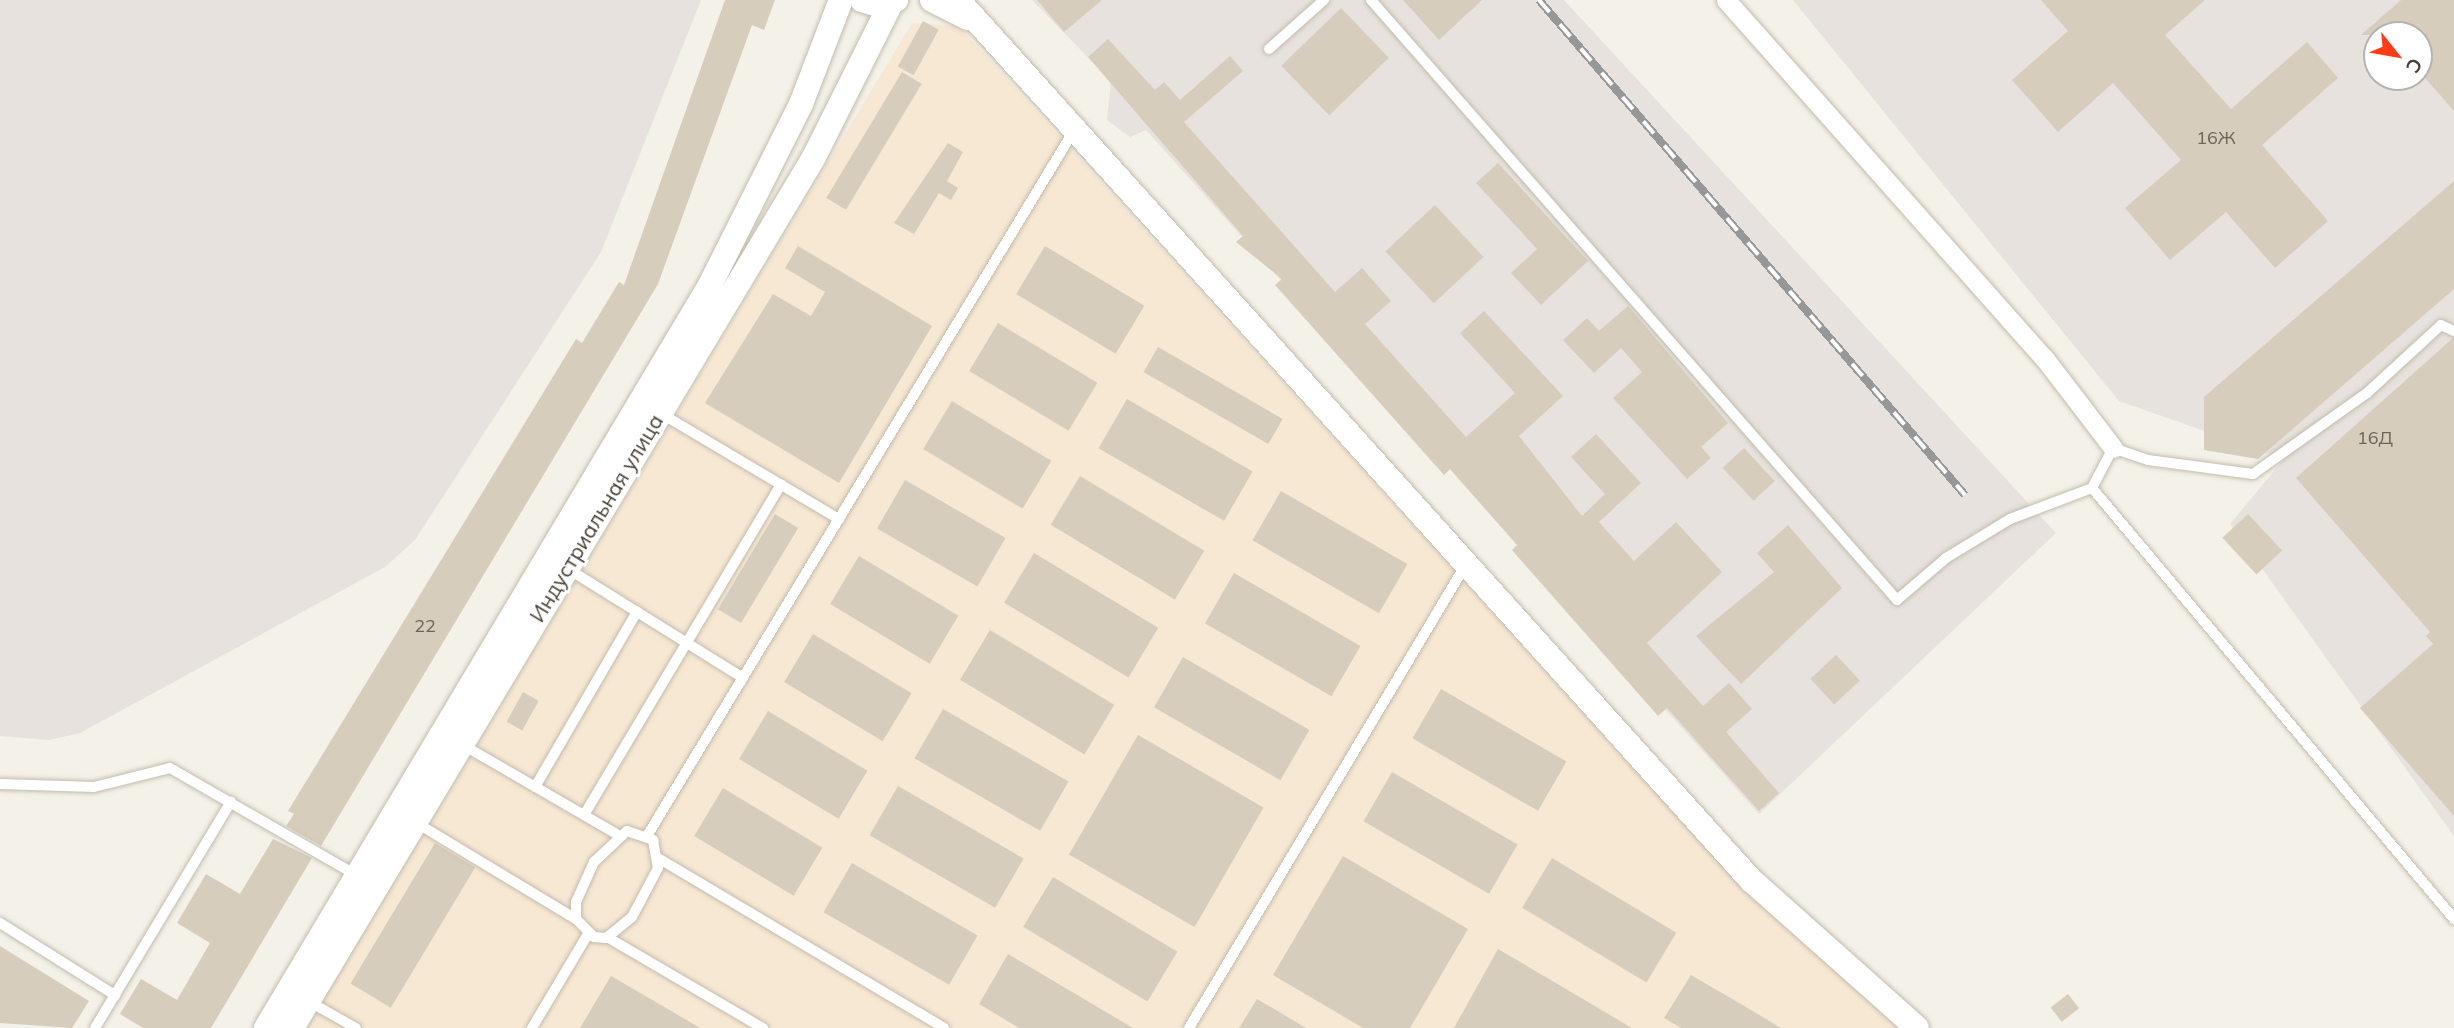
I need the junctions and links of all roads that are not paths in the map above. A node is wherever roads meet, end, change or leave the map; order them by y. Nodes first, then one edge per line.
1 (841, 0) edge
2 (862, 0) edge
3 (932, 0) edge
4 (958, 0) edge
5 (1324, 0) edge
6 (1371, 0) edge
7 (1726, 0) edge
8 (893, 1) edge
9 (980, 27) junction
10 (1269, 49) dead end
11 (1073, 132) junction
12 (2454, 331) edge
13 (650, 407) junction
14 (2113, 448) junction
15 (781, 484) junction
16 (2092, 488) junction
17 (839, 519) junction
18 (1469, 560) junction
19 (566, 568) junction
20 (637, 612) junction
21 (686, 643) junction
22 (743, 678) junction
23 (452, 738) junction
24 (0, 784) edge
25 (535, 787) junction
26 (231, 802) junction
27 (584, 815) junction
28 (405, 816) junction
29 (620, 836) junction
30 (647, 836) junction
31 (658, 858) junction
32 (357, 875) junction
33 (576, 919) junction
34 (2454, 919) edge
35 (0, 923) edge
36 (588, 934) junction
37 (607, 937) junction
38 (115, 995) junction
39 (308, 1001) junction
40 (95, 1028) edge
41 (266, 1028) edge
42 (292, 1028) edge
43 (356, 1028) edge
44 (532, 1028) edge
45 (763, 1028) edge
46 (944, 1028) edge
47 (1189, 1028) edge
48 (1917, 1028) edge

1 - 13 street, Индустриальная улица
2 - 8 street
3 - 9 street
4 - 9 street
5 - 10 lane
6 - 16 lane
7 - 14 street
8 - 13 street, Индустриальная улица
9 - 11 street
11 - 17 lane
11 - 18 street
12 - 14 lane
13 - 15 lane
13 - 19 street, Индустриальная улица
13 - 23 street, Индустриальная улица
14 - 16 lane
15 - 17 lane
15 - 21 lane
16 - 34 lane
17 - 22 lane
18 - 47 lane
18 - 48 street
19 - 20 lane
19 - 23 street, Индустриальная улица
20 - 21 lane
20 - 25 lane
21 - 22 lane
21 - 27 lane
22 - 30 lane
23 - 25 lane
23 - 28 street, Индустриальная улица
24 - 26 lane
25 - 27 lane
26 - 32 lane
26 - 38 lane
27 - 29 lane
28 - 32 street, Индустриальная улица
28 - 33 lane
28 - 39 street, Индустриальная улица
29 - 30 lane
29 - 33 lane
30 - 31 lane
31 - 37 lane
31 - 46 lane
32 - 41 street, Индустриальная улица
33 - 36 lane
35 - 38 lane
36 - 37 lane
36 - 44 lane
37 - 45 lane
38 - 40 lane
39 - 42 street, Индустриальная улица
39 - 43 lane

